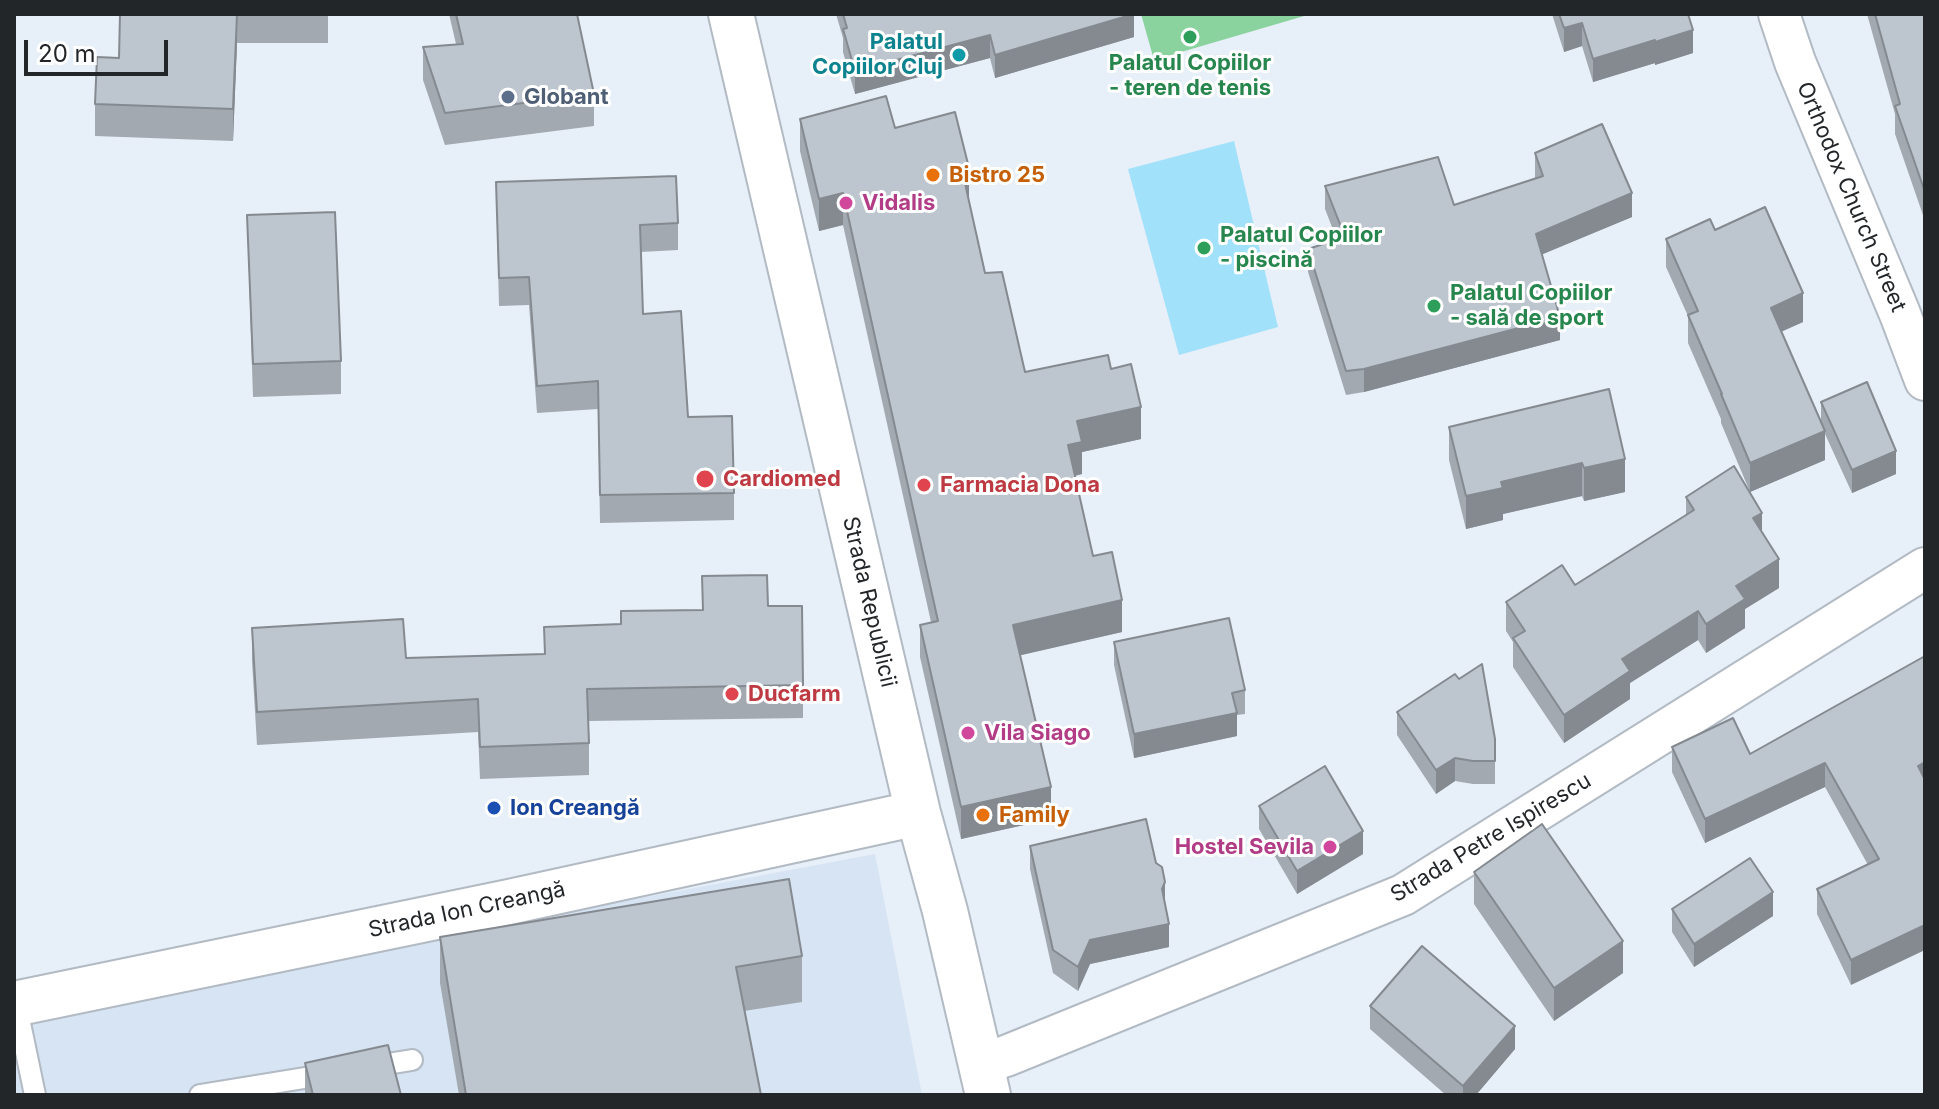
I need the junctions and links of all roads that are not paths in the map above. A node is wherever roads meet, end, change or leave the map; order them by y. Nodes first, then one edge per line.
1 (731, 14) edge
2 (1779, 14) edge
3 (1912, 309) edge
4 (1925, 380) edge
5 (1925, 568) edge
6 (918, 813) junction
7 (15, 1004) edge
8 (412, 1060) dead end
9 (984, 1079) edge
10 (35, 1095) edge
11 (200, 1095) edge

1 - 6 street, Strada Republicii
2 - 3 street, Orthodox Church Street
3 - 4 street, Orthodox Church Street
5 - 9 street, Strada Petre Ispirescu
6 - 7 street, Strada Ion Creangă
6 - 9 street, Strada Republicii
7 - 10 lane
8 - 11 lane

